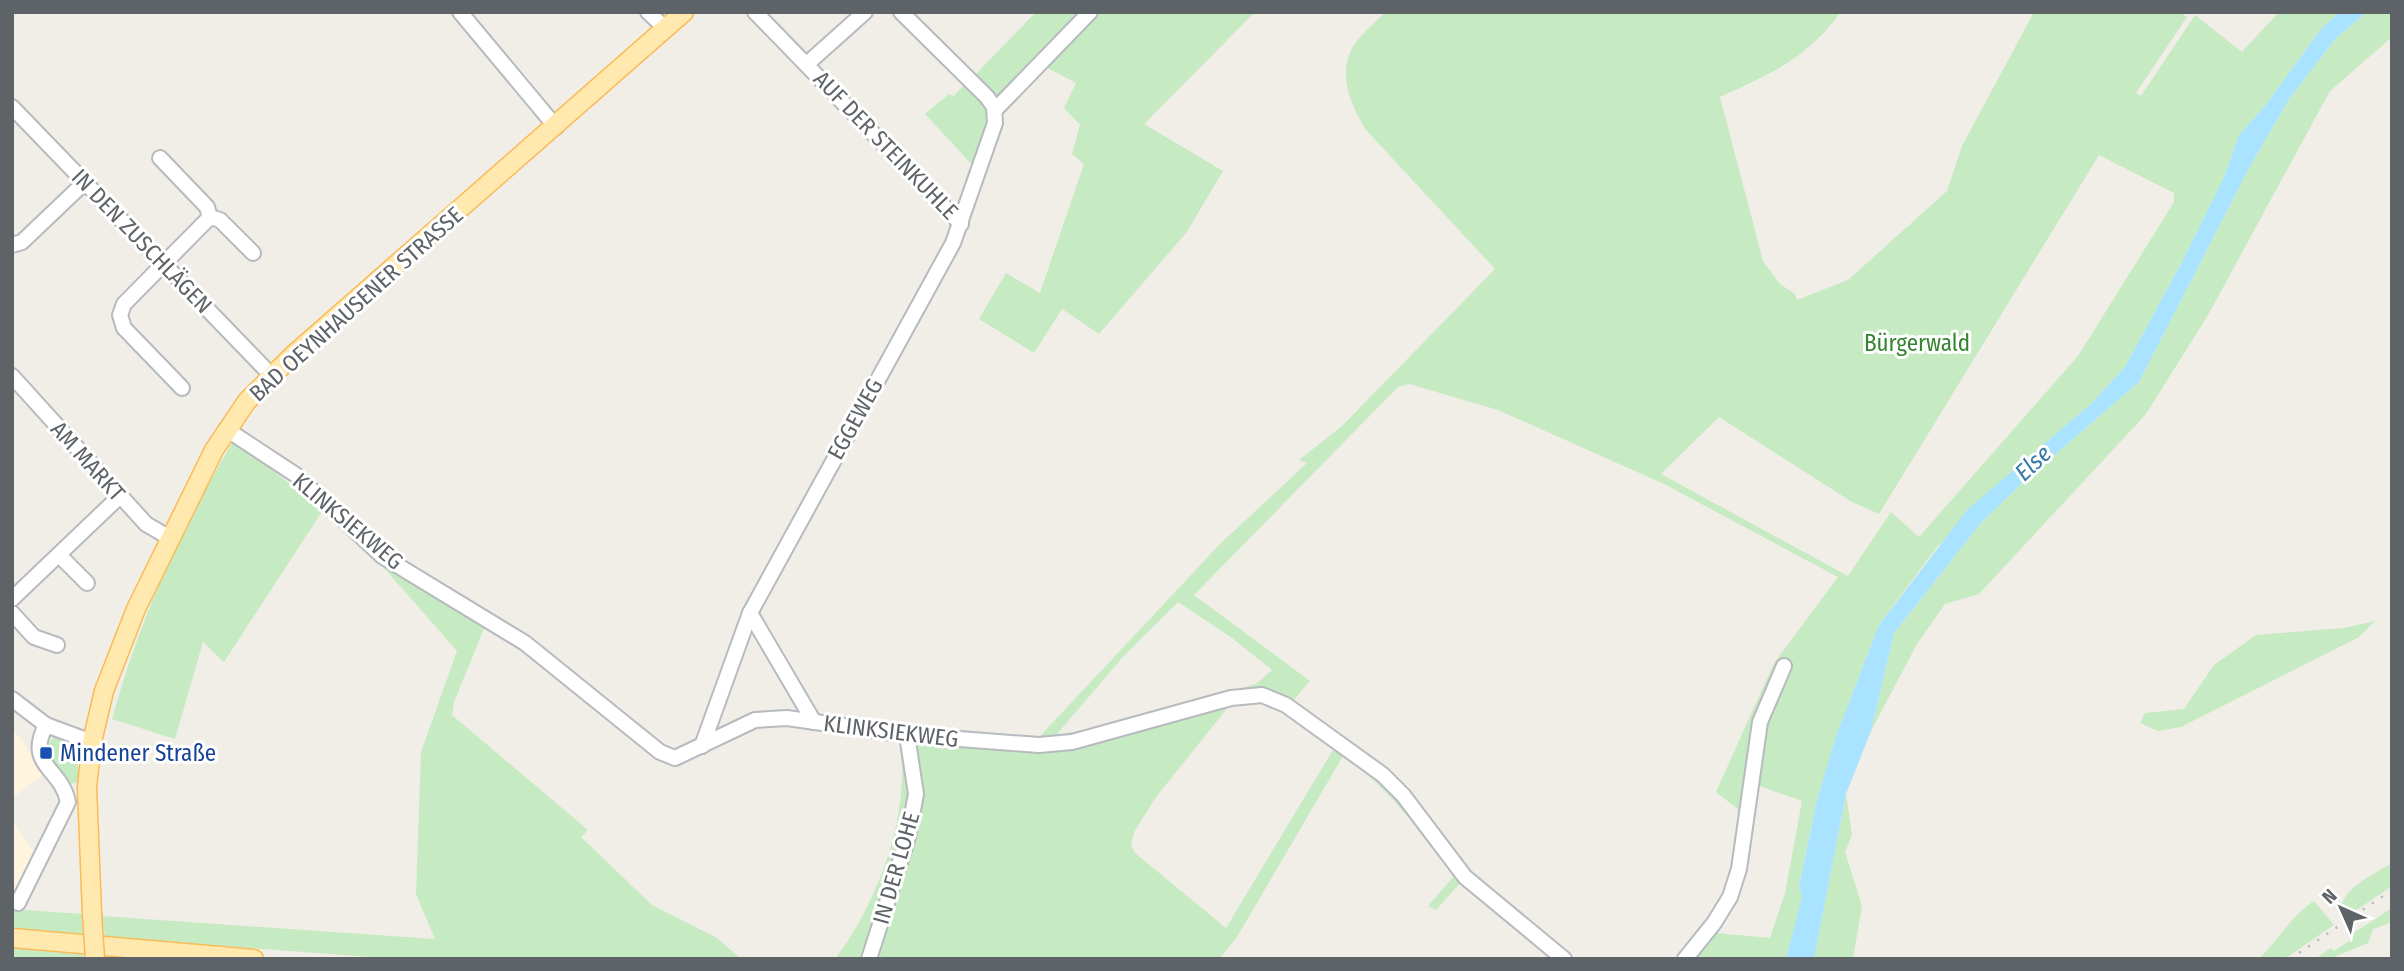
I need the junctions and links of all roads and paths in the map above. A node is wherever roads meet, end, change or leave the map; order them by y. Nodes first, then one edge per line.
1 (460, 12) edge
2 (648, 12) edge
3 (684, 12) edge
4 (755, 12) edge
5 (865, 12) edge
6 (901, 12) edge
7 (1090, 12) edge
8 (666, 29) junction
9 (808, 63) junction
10 (12, 107) edge
11 (995, 110) junction
12 (556, 127) junction
13 (160, 158) dead end
14 (85, 182) junction
15 (210, 217) junction
16 (961, 224) junction
17 (12, 246) edge
18 (253, 253) dead end
19 (164, 265) junction
20 (271, 375) junction
21 (12, 376) edge
22 (182, 388) dead end
23 (226, 429) junction
24 (120, 496) junction
25 (170, 538) junction
26 (59, 555) junction
27 (87, 583) dead end
28 (12, 598) edge
29 (12, 613) edge
30 (750, 613) junction
31 (57, 645) dead end
32 (1784, 666) dead end
33 (12, 699) edge
34 (814, 722) junction
35 (46, 725) junction
36 (907, 735) junction
37 (92, 742) junction
38 (702, 746) junction
39 (18, 903) dead end
40 (12, 938) edge
41 (183, 954) junction
42 (95, 959) edge
43 (203, 959) edge
44 (254, 959) edge
45 (869, 959) edge
46 (1564, 959) edge
47 (1685, 959) edge

1 - 12 street
2 - 8 street
3 - 8 main road, BAD OEYNHAUSENER STRASSE
4 - 9 street, AUF DER STEINKUHLE
5 - 9 street, AUF DER STEINKUHLE
6 - 11 street
7 - 11 street
8 - 12 main road, BAD OEYNHAUSENER STRASSE
9 - 16 street, AUF DER STEINKUHLE
10 - 14 street, IN DEN ZUSCHLÄGEN
11 - 16 street, AUF DER STEINKUHLE
12 - 20 main road, BAD OEYNHAUSENER STRASSE
13 - 15 street
14 - 17 street
14 - 19 street, IN DEN ZUSCHLÄGEN
15 - 18 street
15 - 19 street
16 - 30 street, EGGEWEG
19 - 20 street, IN DEN ZUSCHLÄGEN
19 - 22 street
20 - 23 main road, BAD OEYNHAUSENER STRASSE
21 - 24 street, AM MARKT
23 - 25 main road, BAD OEYNHAUSENER STRASSE
23 - 38 street, KLINKSIEKWEG
24 - 25 street, AM MARKT
24 - 26 street
25 - 37 main road, BAD OEYNHAUSENER STRASSE
26 - 27 street
26 - 28 street
29 - 31 street
30 - 34 street
30 - 38 street, EGGEWEG
32 - 47 street
33 - 35 street
34 - 36 street, KLINKSIEKWEG
34 - 38 street, KLINKSIEKWEG
35 - 37 street
35 - 39 street
36 - 45 street, IN DER LOHE
36 - 46 street, KLINKSIEKWEG
37 - 42 main road, BAD OEYNHAUSENER STRASSE, bridge
40 - 41 main road
41 - 43 main road
41 - 44 main road

